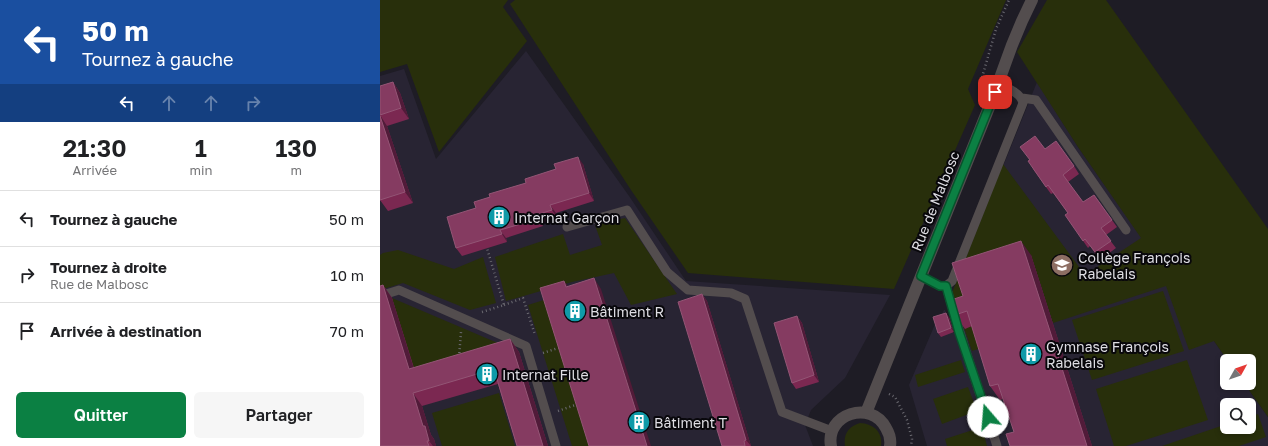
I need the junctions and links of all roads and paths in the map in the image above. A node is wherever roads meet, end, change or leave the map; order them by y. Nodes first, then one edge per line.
1 (1009, 0) edge
2 (1032, 0) edge
3 (998, 84) junction
4 (1022, 98) junction
5 (992, 100) junction
6 (567, 227) dead end
7 (1126, 230) dead end
8 (485, 242) edge
9 (921, 276) junction
10 (946, 286) junction
11 (380, 296) edge
12 (462, 318) junction
13 (562, 347) edge
14 (540, 354) dead end
15 (459, 363) edge
16 (876, 388) junction
17 (579, 404) edge
18 (558, 411) dead end
19 (866, 413) junction
20 (832, 431) junction
21 (556, 446) edge
22 (830, 446) edge
23 (890, 446) edge
24 (911, 446) edge
25 (997, 446) edge

1 - 5 path
2 - 3 street, Rue de Malbosc
3 - 4 lane
3 - 5 street, Rue de Malbosc
4 - 7 lane
4 - 10 lane
5 - 9 street, Rue de Malbosc
6 - 20 lane
8 - 12 path
9 - 10 lane
9 - 16 street, Rue de Malbosc
10 - 25 lane
11 - 12 lane
12 - 15 path
12 - 21 lane
13 - 14 path
16 - 19 street, Rue de Malbosc
16 - 24 path
17 - 18 path
19 - 20 street
19 - 23 street
20 - 22 street

